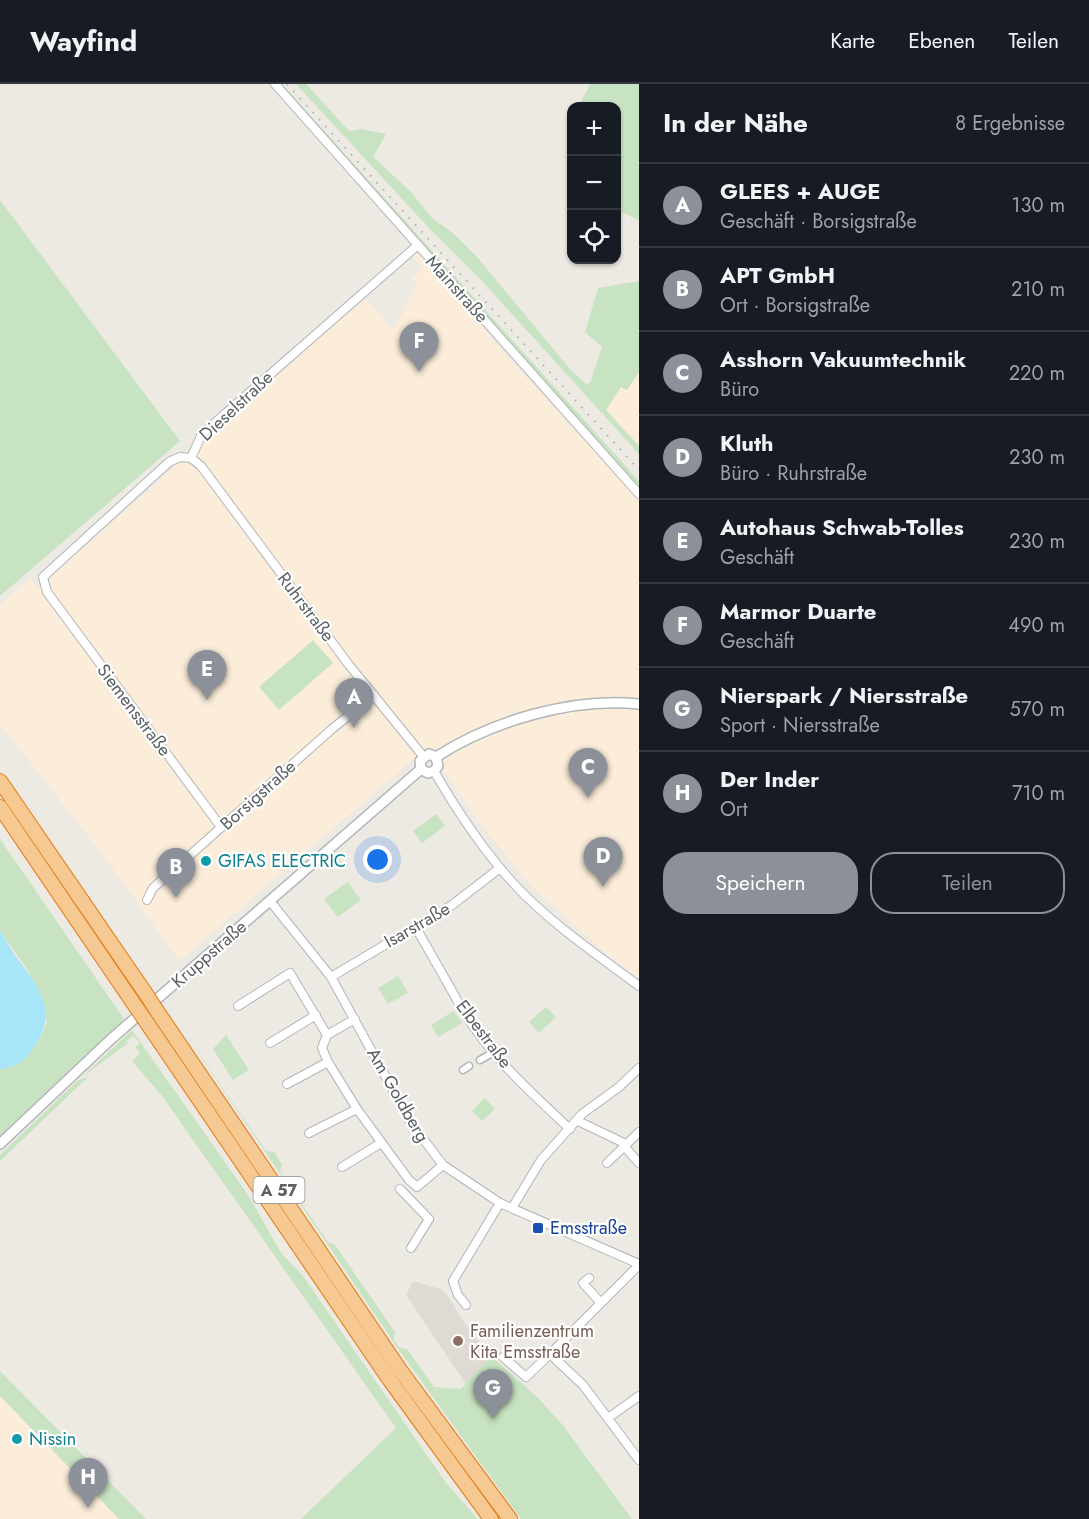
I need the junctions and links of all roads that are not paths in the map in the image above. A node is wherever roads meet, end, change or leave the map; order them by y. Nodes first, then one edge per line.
1 (274, 84) edge
2 (418, 245) junction
3 (191, 458) junction
4 (639, 494) edge
5 (46, 592) joint
6 (374, 695) junction
7 (639, 704) edge
8 (423, 756) junction
9 (436, 757) junction
10 (421, 769) junction
11 (434, 771) junction
12 (0, 781) edge
13 (0, 807) edge
14 (221, 828) junction
15 (500, 868) junction
16 (147, 900) dead end
17 (270, 901) junction
18 (415, 926) junction
19 (331, 977) junction
20 (639, 986) edge
21 (238, 1006) dead end
22 (316, 1015) junction
23 (355, 1019) junction
24 (327, 1035) junction
25 (270, 1043) dead end
26 (494, 1052) junction
27 (480, 1060) dead end
28 (328, 1062) junction
29 (639, 1068) edge
30 (287, 1084) dead end
31 (357, 1109) junction
32 (578, 1121) junction
33 (570, 1129) junction
34 (639, 1132) edge
35 (309, 1133) dead end
36 (381, 1143) junction
37 (0, 1144) edge
38 (625, 1145) junction
39 (607, 1163) dead end
40 (639, 1163) edge
41 (443, 1165) junction
42 (342, 1167) dead end
43 (409, 1180) junction
44 (500, 1203) junction
45 (512, 1208) junction
46 (411, 1248) dead end
47 (639, 1264) edge
48 (589, 1278) dead end
49 (601, 1303) junction
50 (466, 1305) dead end
51 (550, 1354) junction
52 (503, 1357) dead end
53 (639, 1396) edge
54 (608, 1418) junction
55 (639, 1460) edge
56 (491, 1519) edge
57 (510, 1519) edge

1 - 2 street, Mainstraße
2 - 3 street, Dieselstraße
2 - 4 street, Mainstraße
3 - 5 street, Dieselstraße
3 - 6 street, Ruhrstraße
5 - 14 street, Siemensstraße
6 - 8 street, Ruhrstraße
6 - 14 street, Borsigstraße
7 - 9 street
8 - 9 street
8 - 10 street
9 - 11 street
10 - 11 street
10 - 17 street, Kruppstraße
11 - 15 street
12 - 57 highway, A 57, bridge
13 - 56 highway, A 57, bridge
14 - 16 street, Borsigstraße
15 - 18 street, Isarstraße
15 - 20 street
17 - 19 street, Am Goldberg
17 - 37 street, Kruppstraße
18 - 19 street, Isarstraße
18 - 26 street, Elbestraße
19 - 23 street, Am Goldberg
21 - 22 street
22 - 24 street
22 - 25 street
23 - 24 street
23 - 41 street, Am Goldberg
24 - 28 street
26 - 27 street
26 - 33 street, Elbestraße
28 - 30 street
28 - 31 street
29 - 32 street
31 - 35 street
31 - 36 street
32 - 33 street
32 - 38 street
33 - 45 street
34 - 38 street
36 - 42 street
36 - 43 street
38 - 39 street
38 - 40 street
41 - 43 street
41 - 44 street, Am Goldberg
43 - 46 street
44 - 45 street, Am Goldberg
44 - 50 street
45 - 47 street, Am Goldberg
47 - 49 street
48 - 49 street
49 - 51 street
51 - 52 street
51 - 54 street
53 - 54 street
54 - 55 street

